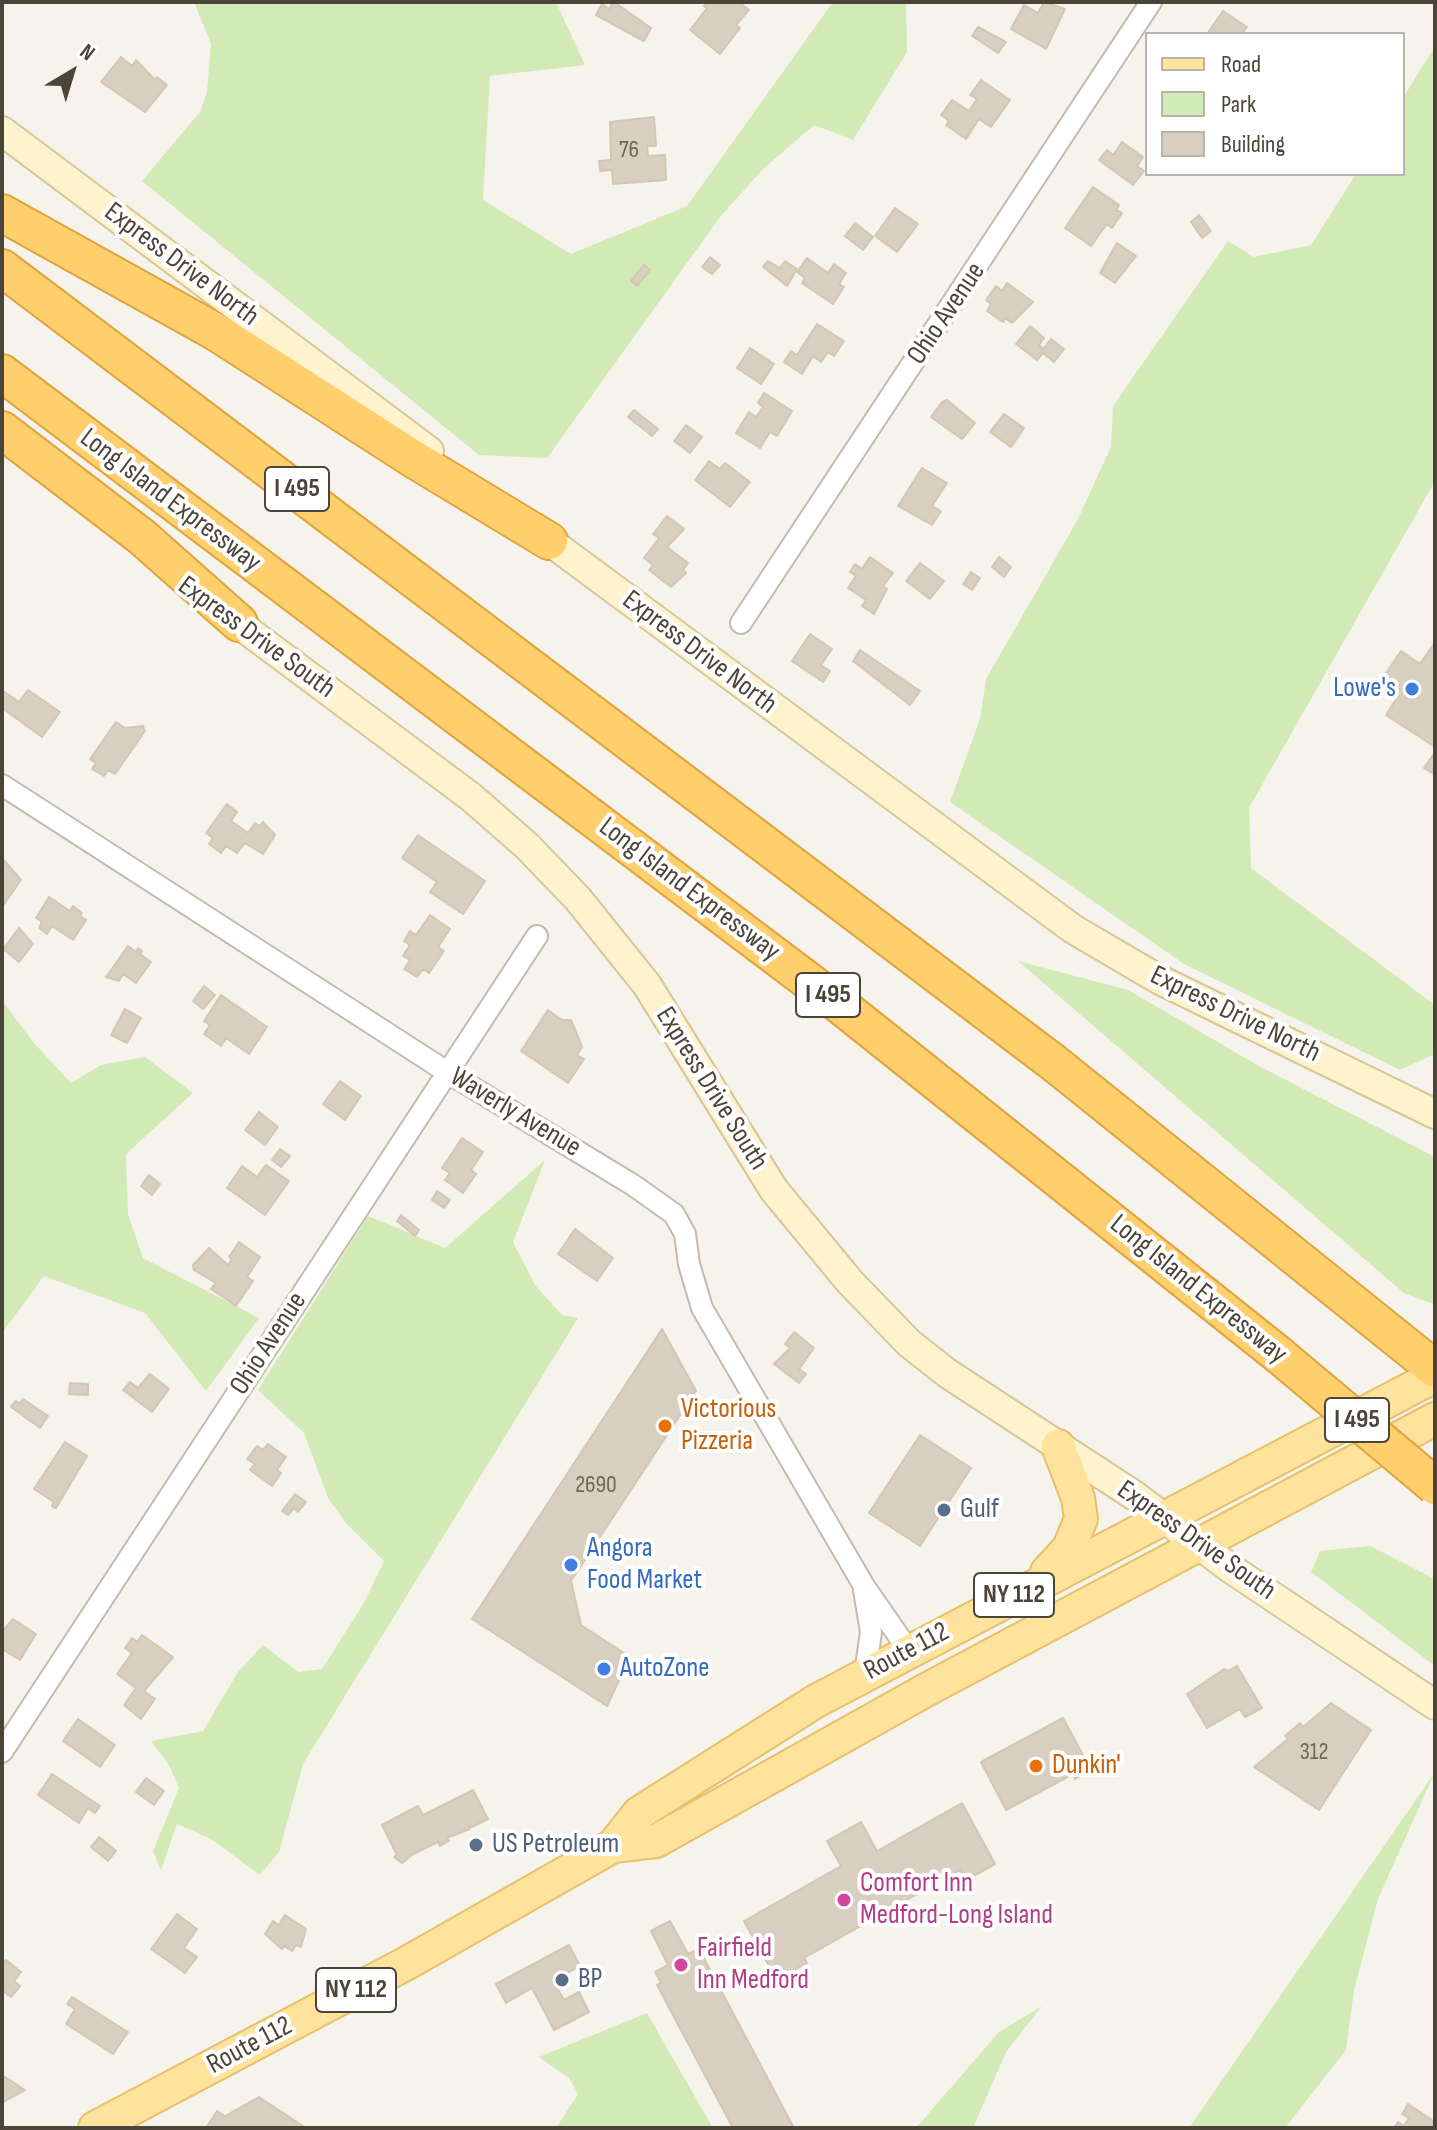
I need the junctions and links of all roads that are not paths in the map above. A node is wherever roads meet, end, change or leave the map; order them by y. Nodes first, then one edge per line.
1 (1151, 2) edge
2 (2, 131) edge
3 (2, 213) edge
4 (2, 268) edge
5 (2, 373) edge
6 (2, 430) edge
7 (2, 452) edge
8 (549, 541) junction
9 (239, 623) junction
10 (741, 623) dead end
11 (2, 785) edge
12 (537, 936) dead end
13 (447, 1072) junction
14 (1435, 1114) edge
15 (1435, 1369) edge
16 (1435, 1376) edge
17 (1435, 1419) edge
18 (1058, 1446) junction
19 (1435, 1486) edge
20 (1165, 1518) junction
21 (1199, 1544) junction
22 (1040, 1581) junction
23 (864, 1586) junction
24 (909, 1651) junction
25 (865, 1674) junction
26 (1435, 1705) edge
27 (816, 1750) junction
28 (2, 1752) edge
29 (613, 1846) junction
30 (95, 2128) edge

1 - 10 street, Ohio Avenue
2 - 8 main road, Express Drive North
3 - 8 highway
4 - 15 highway, I 495
5 - 19 highway, Long Island Expressway / I 495, bridge
6 - 9 highway
7 - 9 main road, Express Drive South
8 - 14 main road, Express Drive North
9 - 18 main road, Express Drive South
11 - 13 street, Waverly Avenue
12 - 13 street, Ohio Avenue
13 - 23 street, Waverly Avenue
13 - 28 street, Ohio Avenue
16 - 20 main road, Route 112 / NY 112
17 - 21 main road, Route 112 / NY 112
18 - 20 main road, Express Drive South
18 - 22 main road
20 - 21 main road, Express Drive South
20 - 22 main road, Route 112 / NY 112
21 - 26 main road, Express Drive South
21 - 27 main road, Route 112 / NY 112
22 - 24 main road, Route 112 / NY 112
23 - 24 street, Waverly Avenue
23 - 25 street, Waverly Avenue
24 - 25 main road, Route 112 / NY 112
24 - 27 main road
25 - 29 main road, Route 112 / NY 112
27 - 29 main road, Route 112 / NY 112
29 - 30 main road, Route 112 / NY 112

